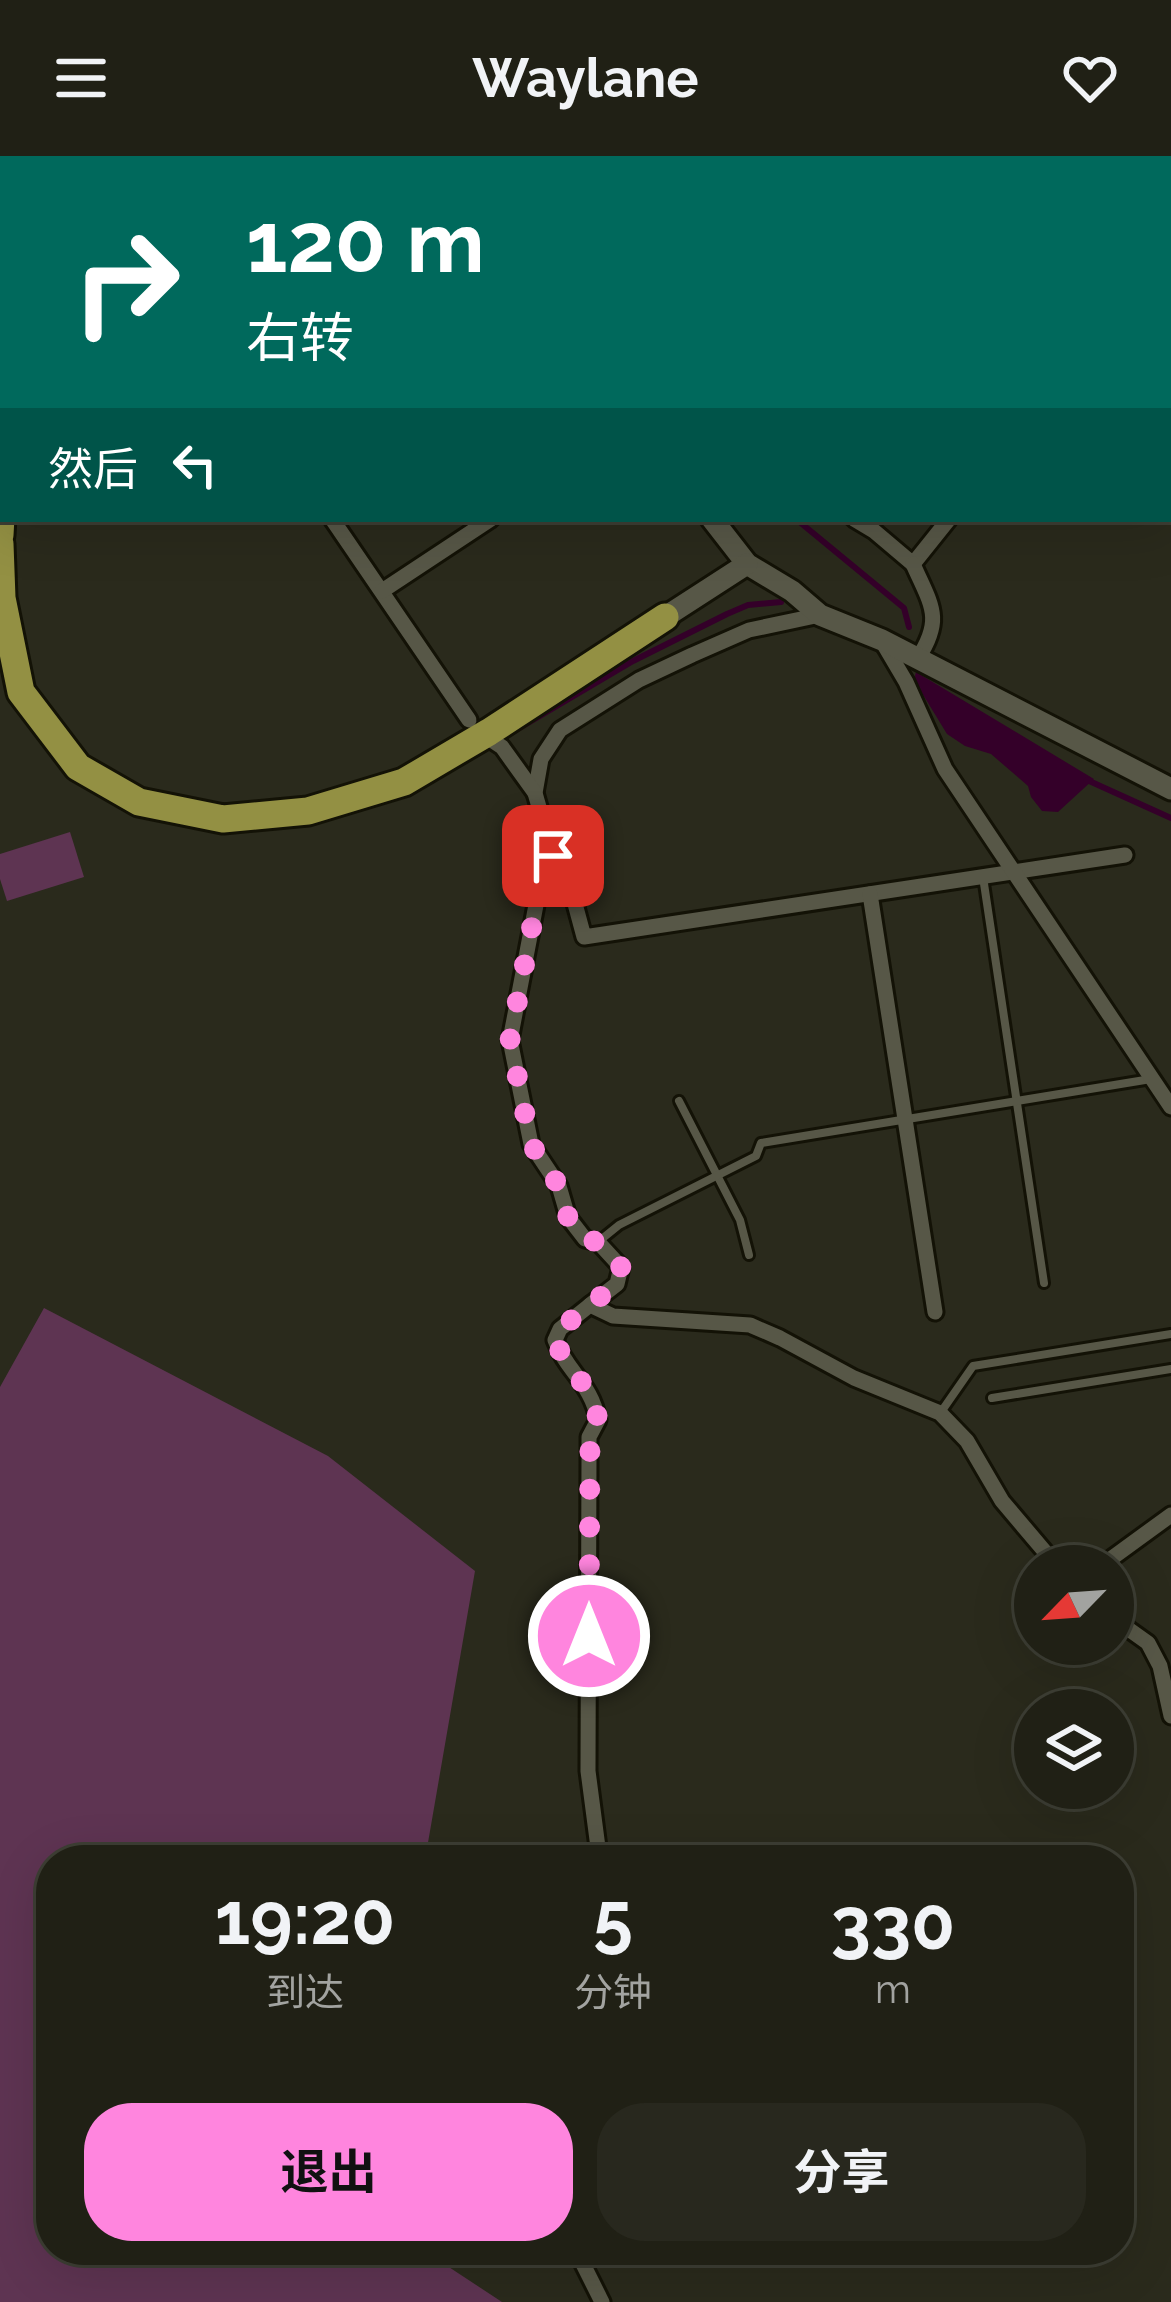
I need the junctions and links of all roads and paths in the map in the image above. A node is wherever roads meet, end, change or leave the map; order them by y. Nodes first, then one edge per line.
1 (334, 522) edge
2 (486, 522) edge
3 (714, 522) edge
4 (859, 522) edge
5 (947, 522) edge
6 (0, 540) edge
7 (747, 564) junction
8 (914, 564) junction
9 (382, 591) junction
10 (820, 615) junction
11 (665, 617) joint
12 (882, 640) junction
13 (918, 658) junction
14 (469, 719) dead end
15 (496, 743) dead end
16 (1171, 789) edge
17 (535, 793) junction
18 (1124, 855) dead end
19 (553, 856) junction
20 (1013, 872) junction
21 (982, 877) junction
22 (870, 894) junction
23 (1153, 1078) junction
24 (680, 1101) dead end
25 (1017, 1101) junction
26 (1171, 1107) edge
27 (905, 1119) junction
28 (718, 1176) junction
29 (598, 1242) junction
30 (749, 1255) dead end
31 (1044, 1283) dead end
32 (590, 1305) junction
33 (934, 1312) dead end
34 (1171, 1334) edge
35 (1171, 1369) edge
36 (992, 1398) dead end
37 (940, 1413) junction
38 (1171, 1515) edge
39 (1039, 1545) edge
40 (1130, 1545) edge
41 (1134, 1632) edge
42 (1171, 1716) edge
43 (597, 1845) edge
44 (584, 2265) edge
45 (602, 2302) edge

1 - 9 street
2 - 9 street
3 - 7 street
4 - 8 street
5 - 8 street
6 - 11 highway
7 - 10 street
7 - 11 street
8 - 13 street
9 - 14 street
10 - 12 street
10 - 17 street
12 - 13 street
12 - 20 street
13 - 16 street
15 - 17 street
17 - 19 street
18 - 20 street
19 - 22 street
19 - 29 street
20 - 21 street
20 - 23 street
21 - 22 street
21 - 25 lane
22 - 27 street
23 - 25 lane
23 - 26 street
24 - 28 lane
25 - 27 lane
25 - 31 lane
27 - 28 lane
27 - 33 street
28 - 29 lane
28 - 30 lane
29 - 32 street
32 - 37 street
32 - 43 street
34 - 37 lane
35 - 36 lane
37 - 39 street
38 - 40 street
41 - 42 street
44 - 45 street

